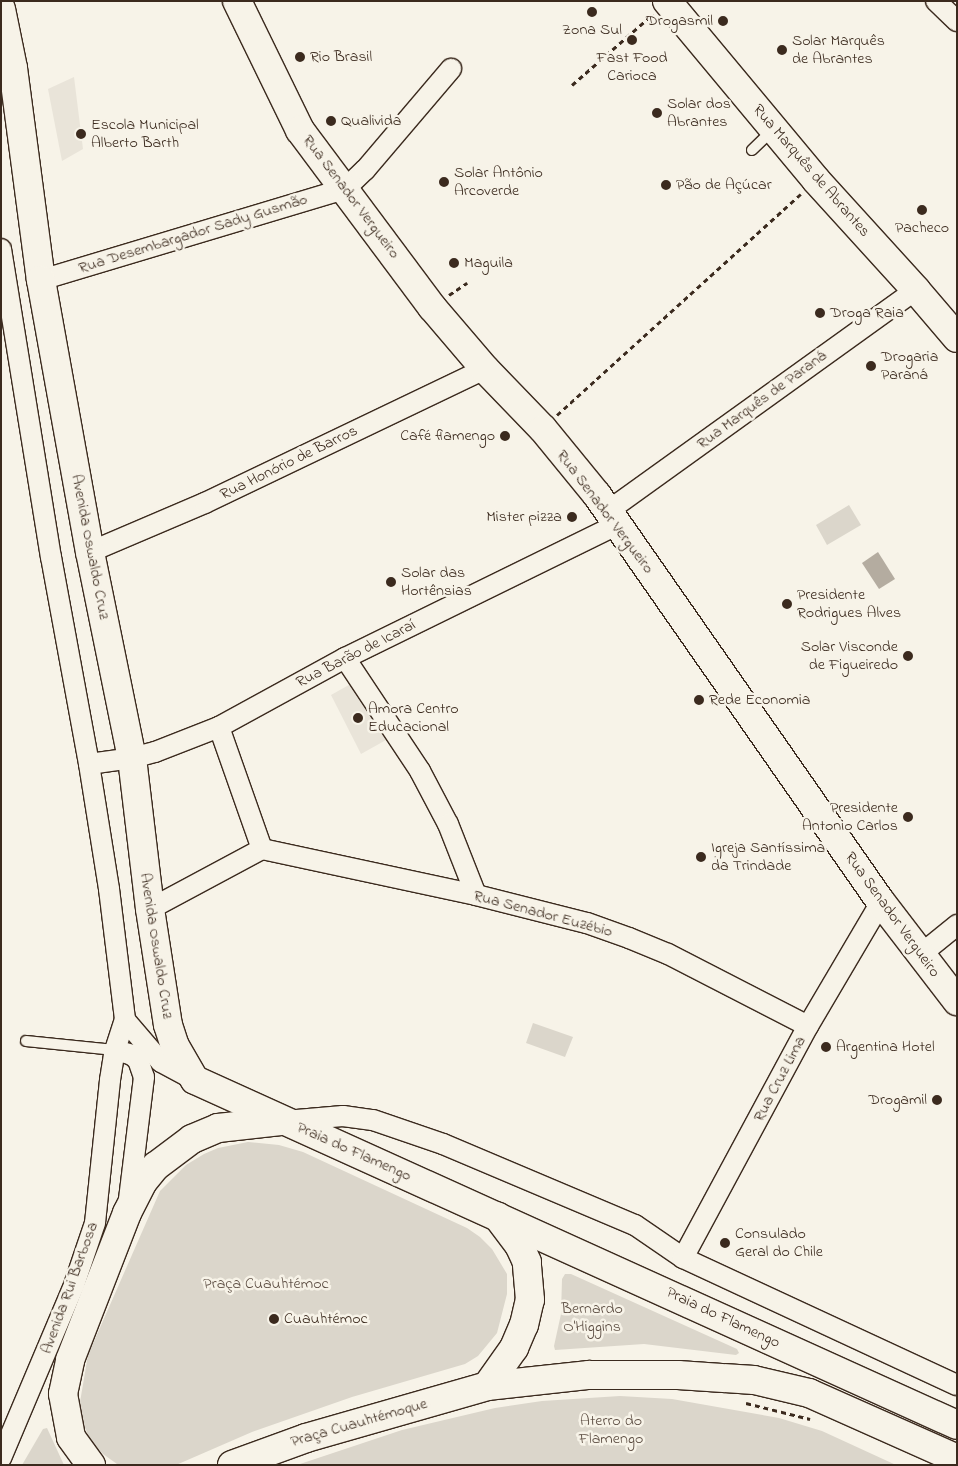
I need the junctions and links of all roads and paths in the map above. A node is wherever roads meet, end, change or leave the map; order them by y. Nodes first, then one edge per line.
1 (236, 1) edge
2 (667, 1) edge
3 (936, 1) edge
4 (1, 9) edge
5 (957, 21) edge
6 (451, 69) dead end
7 (572, 85) dead end
8 (774, 129) junction
9 (752, 150) dead end
10 (816, 180) junction
11 (345, 189) junction
12 (1, 249) edge
13 (41, 280) junction
14 (916, 290) junction
15 (957, 338) edge
16 (486, 369) junction
17 (543, 428) junction
18 (612, 518) junction
19 (90, 552) junction
20 (345, 658) junction
21 (219, 727) junction
22 (132, 758) junction
23 (89, 764) junction
24 (262, 849) junction
25 (476, 895) junction
26 (881, 902) junction
27 (150, 909) junction
28 (957, 925) edge
29 (920, 956) junction
30 (957, 1001) edge
31 (125, 1020) junction
32 (808, 1026) junction
33 (26, 1041) dead end
34 (115, 1050) junction
35 (195, 1080) junction
36 (282, 1121) junction
37 (128, 1212) junction
38 (495, 1214) junction
39 (684, 1258) junction
40 (957, 1385) edge
41 (487, 1386) junction
42 (743, 1402) dead end
43 (817, 1422) dead end
44 (957, 1425) edge
45 (1, 1458) edge
46 (957, 1459) edge
47 (91, 1465) edge
48 (232, 1465) edge

1 - 11 main road, Rua Senador Vergueiro
2 - 7 path
2 - 8 main road, Rua Marquês de Abrantes
3 - 5 street
4 - 13 main road, Avenida Oswaldo Cruz
6 - 11 street
8 - 9 lane
8 - 10 main road, Rua Marquês de Abrantes
10 - 14 main road, Rua Marquês de Abrantes
10 - 17 path
11 - 13 street, Rua Desembargador Sady Gusmão
11 - 16 main road, Rua Senador Vergueiro
12 - 23 street
13 - 19 main road, Avenida Oswaldo Cruz
14 - 15 main road, Rua Marquês de Abrantes
14 - 18 street, Rua Marquês de Paraná
16 - 17 main road, Rua Senador Vergueiro
16 - 19 street, Rua Honório de Barros
17 - 18 main road, Rua Senador Vergueiro
18 - 20 street, Rua Barão de Icaraí
18 - 26 main road, Rua Senador Vergueiro
19 - 22 main road, Avenida Oswaldo Cruz
20 - 21 street, Rua Barão de Icaraí
20 - 25 street
21 - 22 street, Rua Barão de Icaraí
21 - 24 street
22 - 23 street, Rua Barão de Icaraí
22 - 27 main road, Avenida Oswaldo Cruz
23 - 31 street
24 - 25 street, Rua Senador Euzébio
24 - 27 street
25 - 32 street, Rua Senador Euzébio
26 - 29 main road, Rua Senador Vergueiro
26 - 32 street, Rua Cruz Lima
27 - 35 main road, Avenida Oswaldo Cruz
28 - 29 street
29 - 30 main road, Rua Senador Vergueiro
31 - 34 street, Avenida Rui Barbosa
31 - 35 street
32 - 39 street, Rua Cruz Lima
33 - 34 lane
34 - 37 street
34 - 45 street, Avenida Rui Barbosa
35 - 36 main road
36 - 37 main road
36 - 38 main road, Praia do Flamengo
36 - 39 street, Praia do Flamengo
37 - 47 main road
38 - 41 main road
38 - 44 main road, Praia do Flamengo
39 - 40 street, Praia do Flamengo
41 - 46 main road
41 - 48 main road, Praça Cuauhtémoque
42 - 43 path

